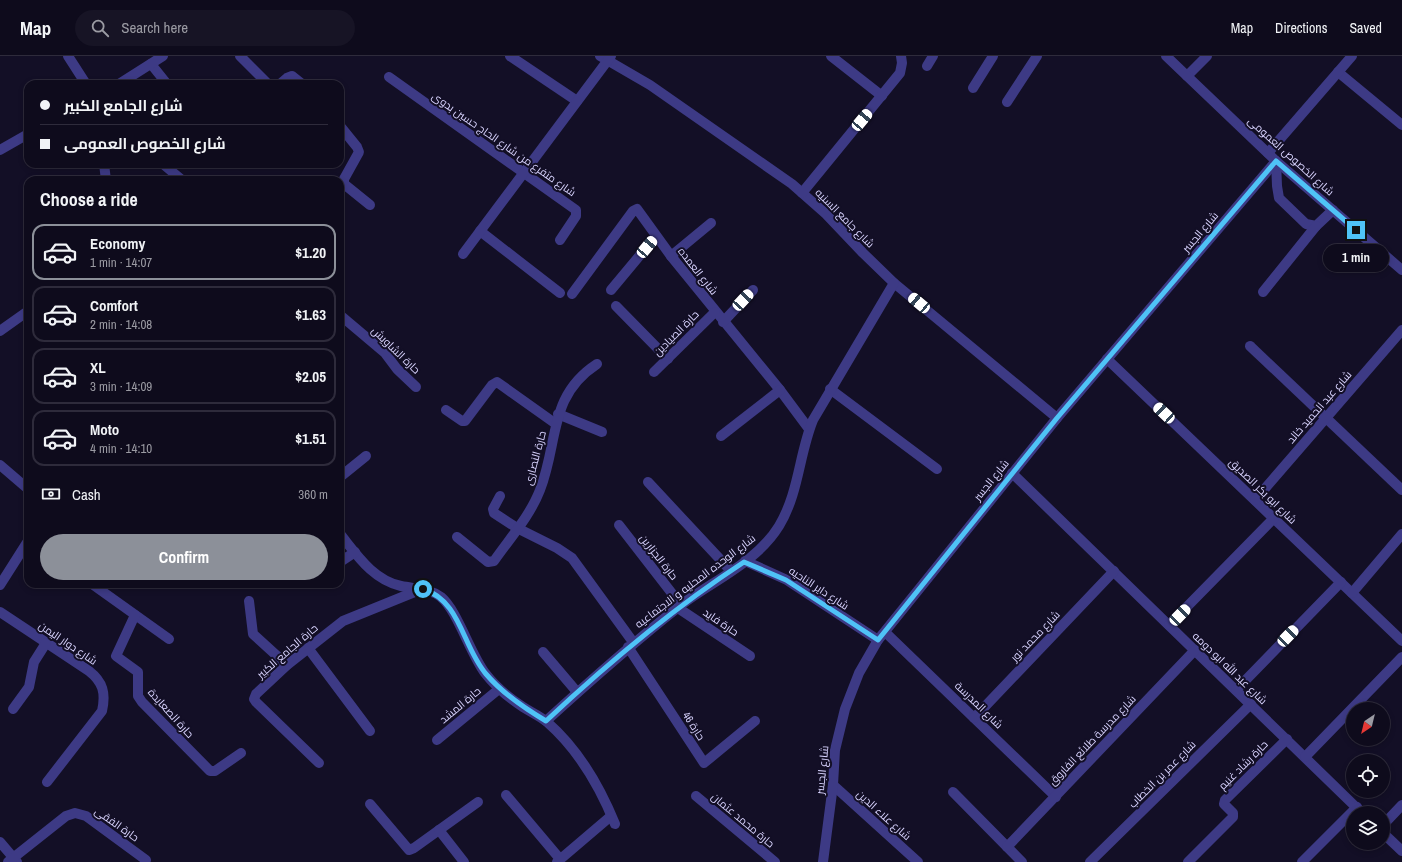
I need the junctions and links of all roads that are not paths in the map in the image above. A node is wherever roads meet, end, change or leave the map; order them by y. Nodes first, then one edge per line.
1 (68, 56) edge
2 (163, 56) edge
3 (240, 56) edge
4 (510, 56) edge
5 (831, 56) edge
6 (901, 56) edge
7 (933, 56) edge
8 (993, 56) edge
9 (1037, 56) edge
10 (1166, 56) edge
11 (1206, 56) edge
12 (1352, 56) edge
13 (606, 57) edge
14 (151, 64) junction
15 (927, 66) dead end
16 (1338, 72) junction
17 (1187, 76) junction
18 (389, 77) dead end
19 (83, 80) edge
20 (125, 80) edge
21 (164, 80) edge
22 (264, 80) edge
23 (285, 80) edge
24 (297, 80) edge
25 (973, 88) dead end
26 (882, 96) junction
27 (577, 101) junction
28 (1007, 102) dead end
29 (1402, 125) edge
30 (344, 131) edge
31 (24, 136) edge
32 (0, 150) edge
33 (1268, 153) junction
34 (1276, 161) junction
35 (168, 168) edge
36 (524, 173) junction
37 (177, 176) edge
38 (344, 179) edge
39 (344, 184) edge
40 (802, 193) junction
41 (370, 205) dead end
42 (1333, 210) junction
43 (711, 223) dead end
44 (1316, 226) junction
45 (480, 231) junction
46 (656, 236) junction
47 (560, 240) dead end
48 (463, 254) dead end
49 (670, 256) junction
50 (1402, 270) edge
51 (894, 283) junction
52 (611, 290) dead end
53 (753, 290) dead end
54 (1263, 292) dead end
55 (560, 293) dead end
56 (572, 294) dead end
57 (616, 306) dead end
58 (715, 312) junction
59 (24, 314) edge
60 (344, 318) edge
61 (723, 322) junction
62 (1402, 330) edge
63 (0, 331) edge
64 (1250, 346) dead end
65 (668, 359) junction
66 (1107, 359) junction
67 (597, 364) dead end
68 (654, 372) dead end
69 (416, 387) dead end
70 (830, 389) junction
71 (780, 390) junction
72 (446, 410) dead end
73 (1057, 418) junction
74 (1326, 418) junction
75 (558, 419) junction
76 (809, 429) junction
77 (602, 432) dead end
78 (721, 436) dead end
79 (366, 456) dead end
80 (0, 465) edge
81 (937, 469) dead end
82 (1012, 473) junction
83 (344, 474) edge
84 (648, 482) dead end
85 (24, 486) edge
86 (1402, 490) edge
87 (500, 496) dead end
88 (1255, 500) junction
89 (1274, 518) junction
90 (619, 525) dead end
91 (518, 528) junction
92 (1402, 534) edge
93 (457, 537) dead end
94 (344, 539) edge
95 (24, 547) edge
96 (354, 552) junction
97 (344, 559) edge
98 (744, 562) junction
99 (731, 571) junction
100 (1114, 571) junction
101 (1341, 582) junction
102 (0, 585) edge
103 (98, 588) edge
104 (423, 589) junction
105 (1352, 593) junction
106 (249, 601) dead end
107 (680, 606) junction
108 (0, 612) edge
109 (135, 615) junction
110 (1169, 625) junction
111 (885, 632) junction
112 (169, 639) dead end
113 (878, 640) junction
114 (1402, 641) edge
115 (46, 643) junction
116 (630, 645) junction
117 (308, 648) junction
118 (1195, 650) junction
119 (543, 652) dead end
120 (750, 656) dead end
121 (1402, 657) edge
122 (287, 665) junction
123 (499, 689) junction
124 (1236, 690) junction
125 (577, 692) junction
126 (1250, 704) junction
127 (13, 709) dead end
128 (974, 718) junction
129 (546, 721) junction
130 (756, 721) dead end
131 (370, 731) dead end
132 (1286, 739) junction
133 (437, 740) dead end
134 (241, 752) dead end
135 (1305, 757) junction
136 (319, 763) dead end
137 (47, 782) dead end
138 (833, 785) junction
139 (952, 792) dead end
140 (506, 795) dead end
141 (696, 796) dead end
142 (1056, 797) junction
143 (478, 802) dead end
144 (370, 804) dead end
145 (1402, 805) edge
146 (1356, 806) edge
147 (1390, 818) edge
148 (1346, 823) edge
149 (439, 830) junction
150 (1390, 840) edge
151 (0, 842) edge
152 (1007, 847) junction
153 (1402, 851) edge
154 (146, 860) dead end
155 (13, 861) edge
156 (559, 861) edge
157 (464, 862) edge
158 (775, 862) edge
159 (823, 862) edge
160 (918, 862) edge
161 (1022, 862) edge
162 (1090, 862) edge
163 (1188, 862) edge
164 (1302, 862) edge

1 - 19 street
2 - 14 street
3 - 22 street
4 - 27 street
5 - 26 street
6 - 26 street
7 - 15 street
8 - 25 street
9 - 28 street
10 - 17 street, شارع الخصوص العمومى
11 - 17 street
12 - 16 street
13 - 27 street
13 - 40 street, شارع جامع السنيه
14 - 20 street
14 - 21 street
16 - 29 street
16 - 33 street
17 - 33 street, شارع الخصوص العمومى
18 - 36 street, شارع متفرع من شارع الحاج حسين بدوى
23 - 24 street
26 - 40 street
27 - 36 street
30 - 38 street
31 - 32 street
33 - 34 street, شارع الخصوص العمومى
34 - 42 street, شارع الخصوص العمومى
34 - 44 street
34 - 66 street, شارع الجسر
35 - 37 street
36 - 45 street
36 - 47 street, شارع متفرع من شارع الحاج حسين بدوى
39 - 41 street
40 - 51 street, شارع جامع السنيه
42 - 44 street
42 - 50 street, شارع الخصوص العمومى
43 - 49 street
44 - 54 street
45 - 48 street
45 - 55 street
46 - 49 street, شارع العمده
46 - 52 street
46 - 56 street, شارع العمده
49 - 58 street, شارع العمده
51 - 70 street, شارع الوحده المحليه و الاجتماعيه
51 - 73 street, شارع جامع السنيه
53 - 61 street
57 - 65 street
58 - 61 street, شارع العمده
58 - 65 street, حارة الصيادين
59 - 63 street
60 - 69 street, حارة الشاويش
61 - 71 street, شارع العمده
62 - 74 street, شارع عبد الحميد خالد
64 - 74 street
65 - 68 street, حارة الصيادين
66 - 73 street, شارع الجسر
66 - 88 street, شارع ابو بكر الصديق
67 - 75 street, حارة النصارى
70 - 76 street, شارع الوحده المحليه و الاجتماعيه
70 - 81 street
71 - 76 street, شارع العمده
71 - 78 street
72 - 75 street
73 - 82 street, شارع الجسر
74 - 86 street
74 - 88 street, شارع عبد الحميد خالد
75 - 77 street
75 - 91 street, حارة النصارى
76 - 98 street, شارع الوحده المحليه و الاجتماعيه
79 - 83 street
80 - 85 street
82 - 100 street, شارع عبد الله ابو دومه
82 - 111 street, شارع الجسر
84 - 99 street
87 - 91 street
88 - 89 street, شارع ابو بكر الصديق
89 - 101 street, شارع ابو بكر الصديق
89 - 110 street
90 - 107 street, حارة الجزارين
91 - 93 street, حارة النصارى
91 - 116 street
92 - 105 street
94 - 96 street
95 - 102 street
96 - 97 street
96 - 104 street
98 - 99 street, شارع الوحده المحليه و الاجتماعيه
98 - 113 street, شارع داير الناحيه
99 - 107 street, شارع الوحده المحليه و الاجتماعيه
100 - 110 street, شارع عبد الله ابو دومه
100 - 128 street, شارع محمد نور
101 - 105 street, شارع ابو بكر الصديق
101 - 124 street
103 - 109 street
104 - 117 street, حارة الجامع الكبير
104 - 123 street
105 - 114 street, شارع ابو بكر الصديق
106 - 122 street
107 - 116 street, شارع الوحده المحليه و الاجتماعيه
107 - 120 street, حارة فايد
108 - 115 street, شارع دوار اليمن
109 - 112 street
109 - 134 street, حارة الصعايدة
110 - 118 street, شارع عبد الله ابو دومه
111 - 113 street, شارع الجسر
111 - 128 street, شارع المدرسة
113 - 138 street, شارع الجسر
115 - 127 street
115 - 137 street, شارع دوار اليمن
116 - 125 street, شارع الوحده المحليه و الاجتماعيه
116 - 130 street, حارة 46
117 - 122 street, حارة الجامع الكبير
117 - 131 street
118 - 124 street, شارع عبد الله ابو دومه
118 - 142 street, شارع مدرسة طلائع الفاروق
119 - 125 street
121 - 135 street
122 - 136 street, حارة الجامع الكبير
123 - 129 street
123 - 133 street, حارة المشد
124 - 126 street, شارع عبد الله ابو دومه
125 - 129 street, شارع الوحده المحليه و الاجتماعيه
126 - 132 street, شارع عبد الله ابو دومه
126 - 162 street, شارع عمر بن الخطاب
128 - 142 street, شارع المدرسة
129 - 156 street
132 - 135 street, شارع عبد الله ابو دومه
132 - 163 street, حارة رشاد غنيم
135 - 146 street, شارع عبد الله ابو دومه
138 - 159 street, شارع الجسر
138 - 160 street, شارع علاء الدين
139 - 152 street
140 - 156 street
141 - 158 street, حارة محمد عثمان
142 - 152 street, شارع مدرسة طلائع الفاروق
143 - 149 street
144 - 149 street
145 - 147 street
148 - 164 street
149 - 157 street
150 - 153 street
151 - 155 street, حارة الفقى
152 - 161 street
154 - 155 street, حارة الفقى

